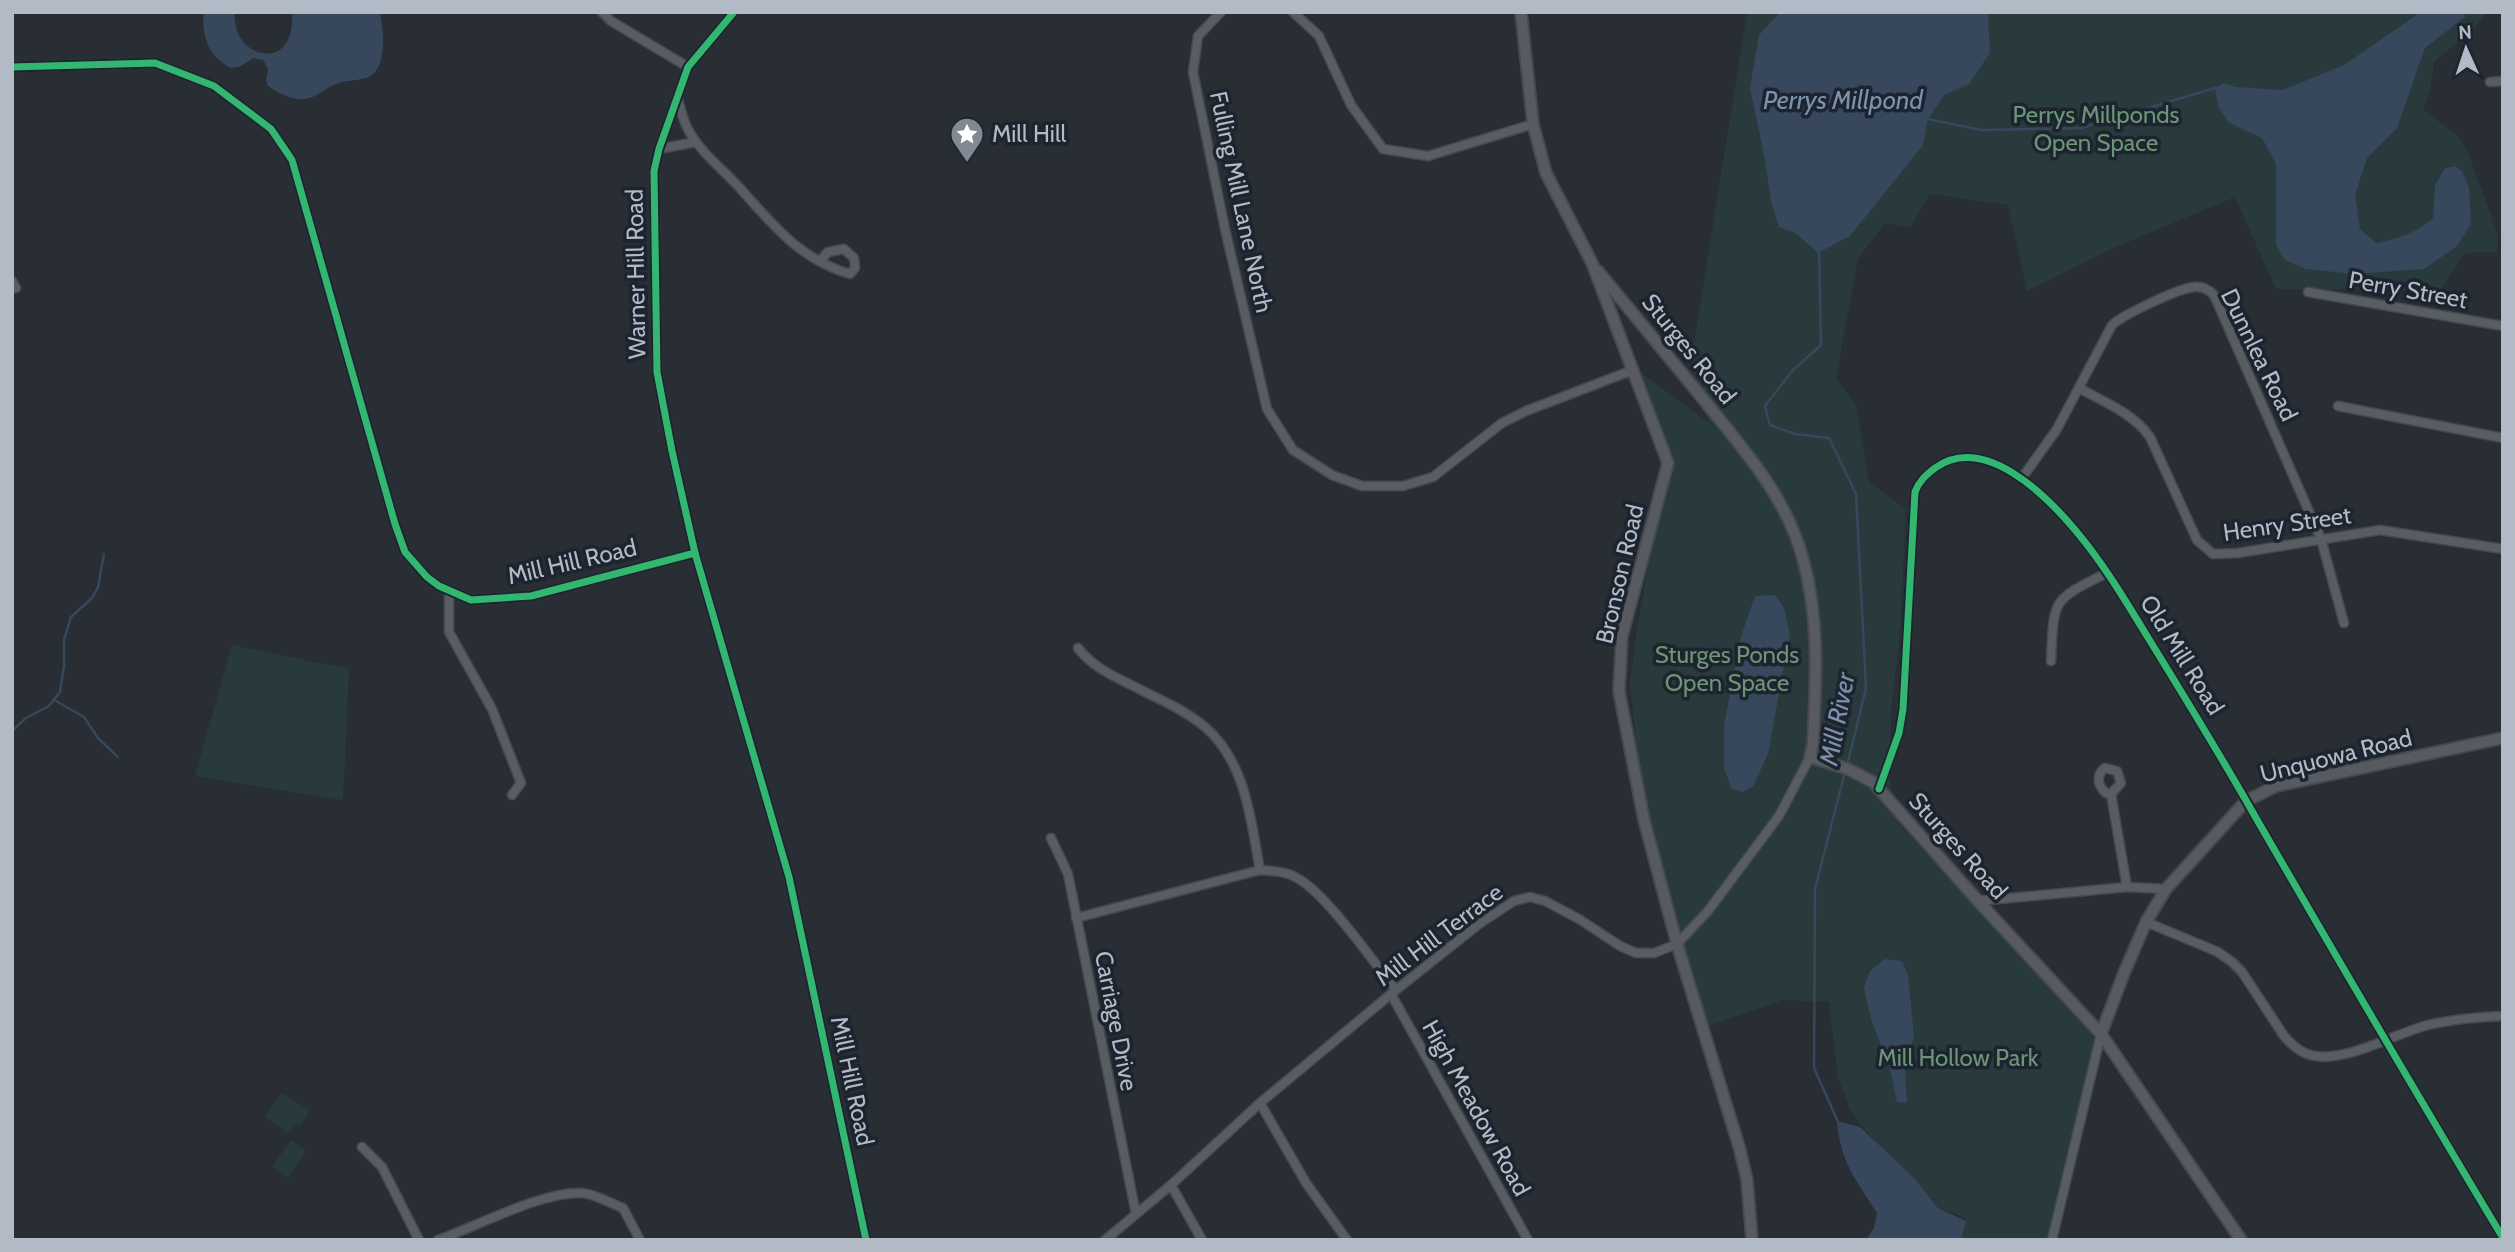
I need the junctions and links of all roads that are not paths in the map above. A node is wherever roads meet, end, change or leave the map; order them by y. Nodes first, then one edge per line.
1 (602, 12) edge
2 (734, 12) edge
3 (1221, 12) edge
4 (1293, 12) edge
5 (1521, 12) edge
6 (12, 66) edge
7 (688, 67) junction
8 (2503, 81) edge
9 (2490, 82) dead end
10 (677, 97) junction
11 (1533, 124) junction
12 (696, 142) junction
13 (659, 149) junction
14 (820, 261) dead end
15 (1592, 263) junction
16 (2308, 292) dead end
17 (2503, 326) edge
18 (1633, 370) junction
19 (2079, 388) junction
20 (2338, 406) dead end
21 (2503, 438) edge
22 (2022, 478) junction
23 (2321, 539) junction
24 (2503, 550) edge
25 (695, 553) junction
26 (2107, 573) junction
27 (449, 591) junction
28 (2344, 623) dead end
29 (1078, 648) dead end
30 (2051, 660) dead end
31 (2503, 737) edge
32 (1810, 757) junction
33 (1876, 785) junction
34 (2111, 794) dead end
35 (512, 795) dead end
36 (2246, 801) junction
37 (1051, 838) dead end
38 (1260, 870) junction
39 (2127, 887) junction
40 (2166, 889) junction
41 (1978, 901) junction
42 (1076, 918) junction
43 (2146, 922) junction
44 (1677, 944) junction
45 (1393, 992) junction
46 (2503, 1016) edge
47 (2101, 1034) junction
48 (2384, 1040) junction
49 (1260, 1103) junction
50 (362, 1147) dead end
51 (1171, 1185) junction
52 (1136, 1214) junction
53 (2503, 1238) edge
54 (419, 1240) edge
55 (438, 1240) edge
56 (640, 1240) edge
57 (866, 1240) edge
58 (1105, 1240) edge
59 (1202, 1240) edge
60 (1347, 1240) edge
61 (1528, 1240) edge
62 (1752, 1240) edge
63 (2052, 1240) edge
64 (2241, 1240) edge

1 - 7 street
2 - 7 street, Warner Hill Road
3 - 18 street, Fulling Mill Lane North
4 - 11 street
5 - 11 main road, Bronson Road
6 - 27 street, Mill Hill Road
7 - 10 street, Warner Hill Road
8 - 9 street
10 - 12 street
10 - 13 street, Warner Hill Road
11 - 15 main road, Bronson Road
12 - 13 street
12 - 14 street
13 - 25 street, Warner Hill Road
15 - 18 main road, Bronson Road
15 - 32 main road, Sturges Road
16 - 17 street, Perry Street
18 - 44 main road, Bronson Road
19 - 22 street, Dunnlea Road
19 - 23 street, Henry Street
19 - 23 street, Dunnlea Road
20 - 21 street
22 - 26 street, Old Mill Road
22 - 33 street, Old Mill Road
23 - 24 street, Henry Street
23 - 28 street, Dunnlea Road
25 - 27 street, Mill Hill Road
25 - 57 street, Mill Hill Road
26 - 30 street
26 - 36 street, Old Mill Road
27 - 35 street
29 - 38 street
31 - 36 main road, Unquowa Road
32 - 33 main road, Sturges Road
32 - 44 street
33 - 41 main road, Sturges Road
34 - 39 street
36 - 40 main road, Unquowa Road
36 - 48 street, Old Mill Road
37 - 42 street, Carriage Drive
38 - 42 street
38 - 45 street, High Meadow Road
39 - 40 street
39 - 41 street
40 - 43 main road, Unquowa Road
41 - 47 main road, Sturges Road
42 - 52 street, Carriage Drive
43 - 47 main road, Unquowa Road
43 - 48 street
44 - 45 street, Mill Hill Terrace
44 - 62 main road, Bronson Road
45 - 49 street, Mill Hill Terrace
45 - 61 street, High Meadow Road
46 - 48 street
47 - 63 street, Unquowa Road
47 - 64 main road, Sturges Road
48 - 53 street, Old Mill Road
49 - 51 street, Mill Hill Terrace
49 - 60 street
50 - 54 street
51 - 52 street, Mill Hill Terrace
51 - 59 street
52 - 58 street, Mill Hill Terrace
55 - 56 street

